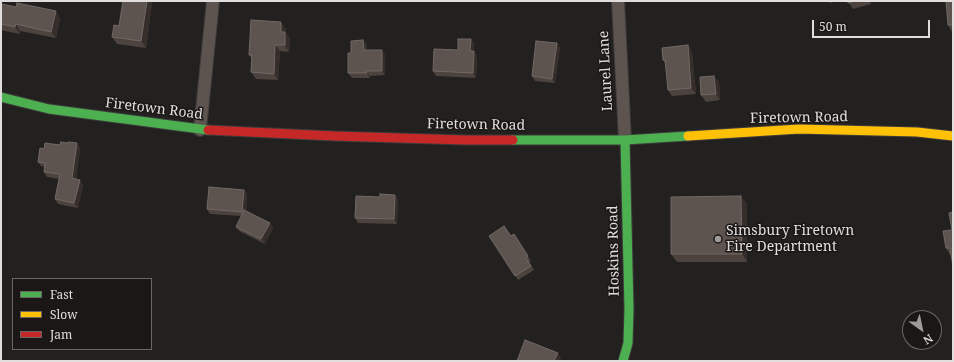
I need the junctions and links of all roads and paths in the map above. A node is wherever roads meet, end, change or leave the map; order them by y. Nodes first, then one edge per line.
1 (213, 1) edge
2 (618, 1) edge
3 (1, 97) edge
4 (200, 130) junction
5 (953, 136) edge
6 (625, 140) junction
7 (623, 361) edge

1 - 4 street
2 - 6 street, Laurel Lane
3 - 4 street, Firetown Road
4 - 6 street, Firetown Road
5 - 6 street, Firetown Road
6 - 7 street, Hoskins Road

